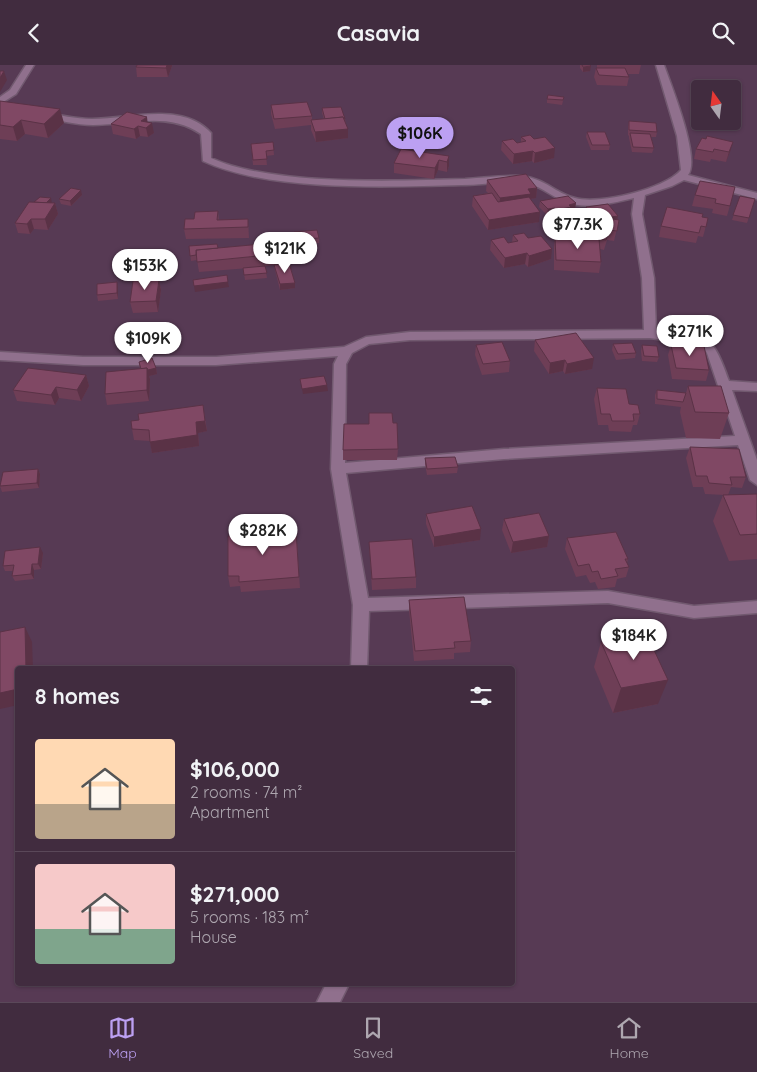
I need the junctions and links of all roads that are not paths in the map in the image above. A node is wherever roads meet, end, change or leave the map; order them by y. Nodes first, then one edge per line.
1 (30, 65) edge
2 (660, 65) edge
3 (0, 101) edge
4 (36, 115) edge
5 (681, 176) junction
6 (640, 195) junction
7 (757, 196) edge
8 (650, 334) junction
9 (347, 351) junction
10 (0, 356) edge
11 (725, 385) junction
12 (757, 387) edge
13 (742, 440) junction
14 (338, 469) junction
15 (757, 480) edge
16 (361, 605) junction
17 (757, 607) edge
18 (359, 666) edge
19 (337, 986) edge
20 (328, 1002) edge

1 - 3 street
2 - 5 street
4 - 6 street
5 - 6 street
5 - 7 street
6 - 8 street
8 - 9 street
8 - 11 street
9 - 10 street
9 - 14 street
11 - 12 street
11 - 13 street
13 - 14 street
13 - 15 street
14 - 16 street
16 - 17 street
16 - 18 street
19 - 20 street

